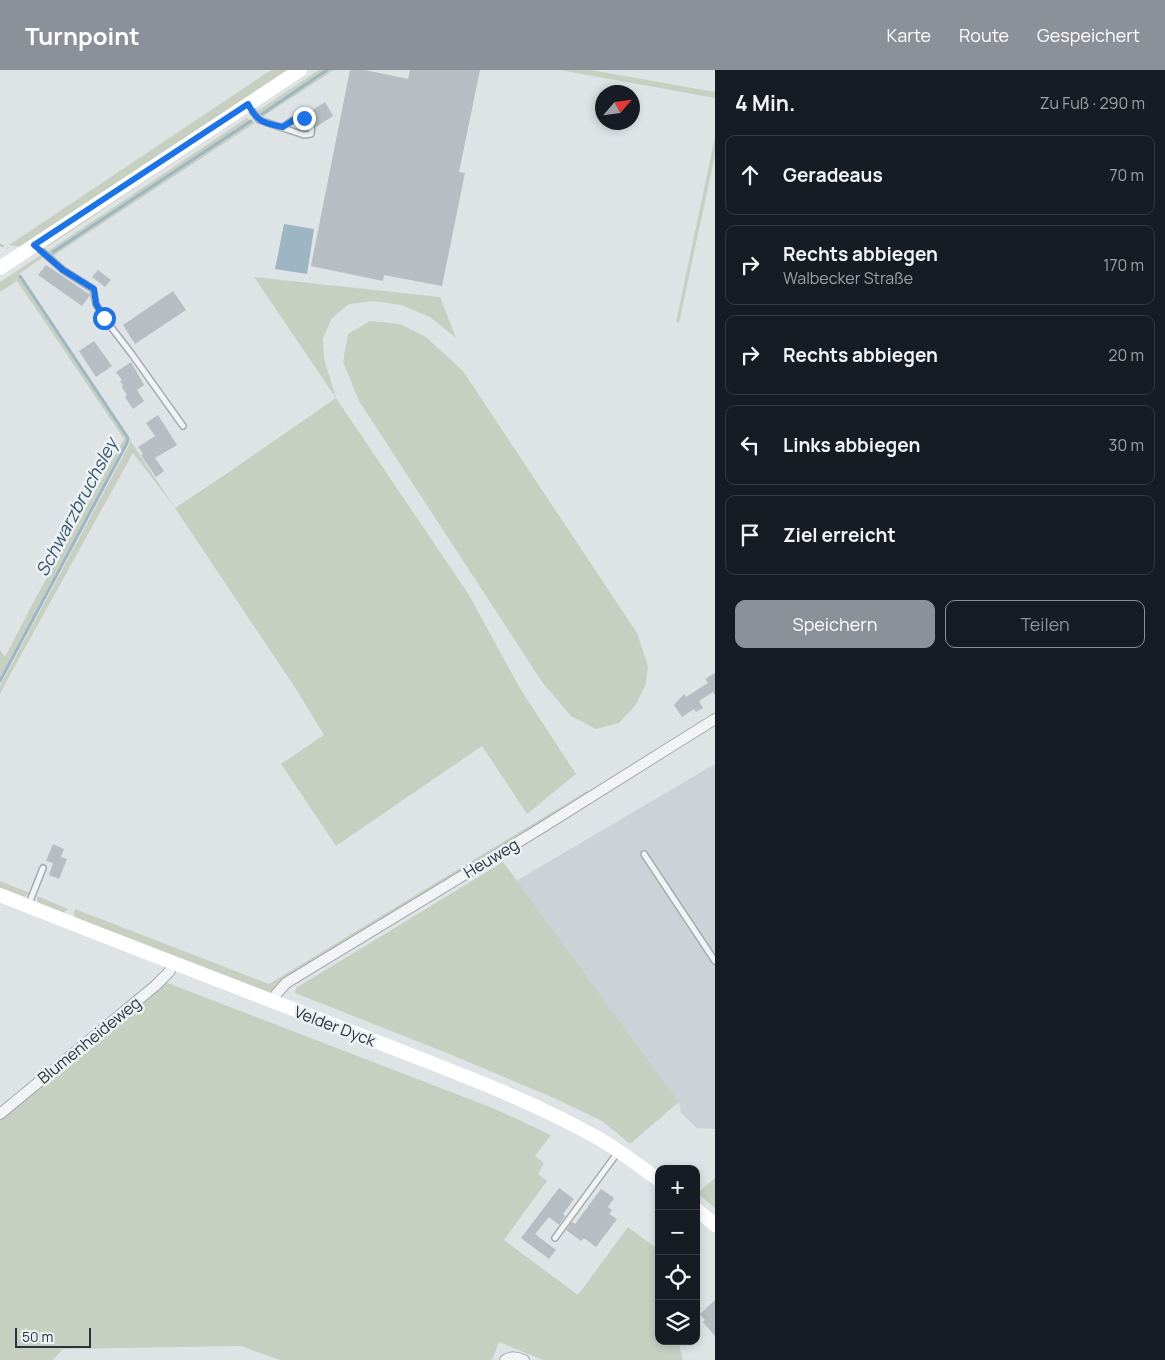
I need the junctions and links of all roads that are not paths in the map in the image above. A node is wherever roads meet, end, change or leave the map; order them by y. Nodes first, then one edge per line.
1 (300, 70) edge
2 (248, 104) junction
3 (283, 127) junction
4 (34, 245) junction
5 (0, 268) edge
6 (183, 426) dead end
7 (715, 719) edge
8 (644, 854) dead end
9 (43, 868) dead end
10 (0, 895) edge
11 (28, 906) junction
12 (715, 961) edge
13 (174, 962) junction
14 (270, 1000) junction
15 (0, 1114) edge
16 (619, 1151) junction
17 (655, 1177) edge
18 (697, 1210) edge
19 (715, 1225) edge
20 (555, 1238) dead end
21 (505, 1360) edge
22 (524, 1360) edge

1 - 2 main road
2 - 3 lane
2 - 4 main road
3 - 3 lane
4 - 5 main road
4 - 6 lane
7 - 14 street, Heuweg
8 - 12 lane
9 - 11 lane
10 - 11 main road, Velder Dyck
11 - 13 main road, Velder Dyck
13 - 14 main road, Velder Dyck
13 - 15 street, Blumenheideweg
14 - 16 main road, Velder Dyck
16 - 17 main road, Velder Dyck
16 - 20 lane
18 - 19 main road
21 - 22 street

